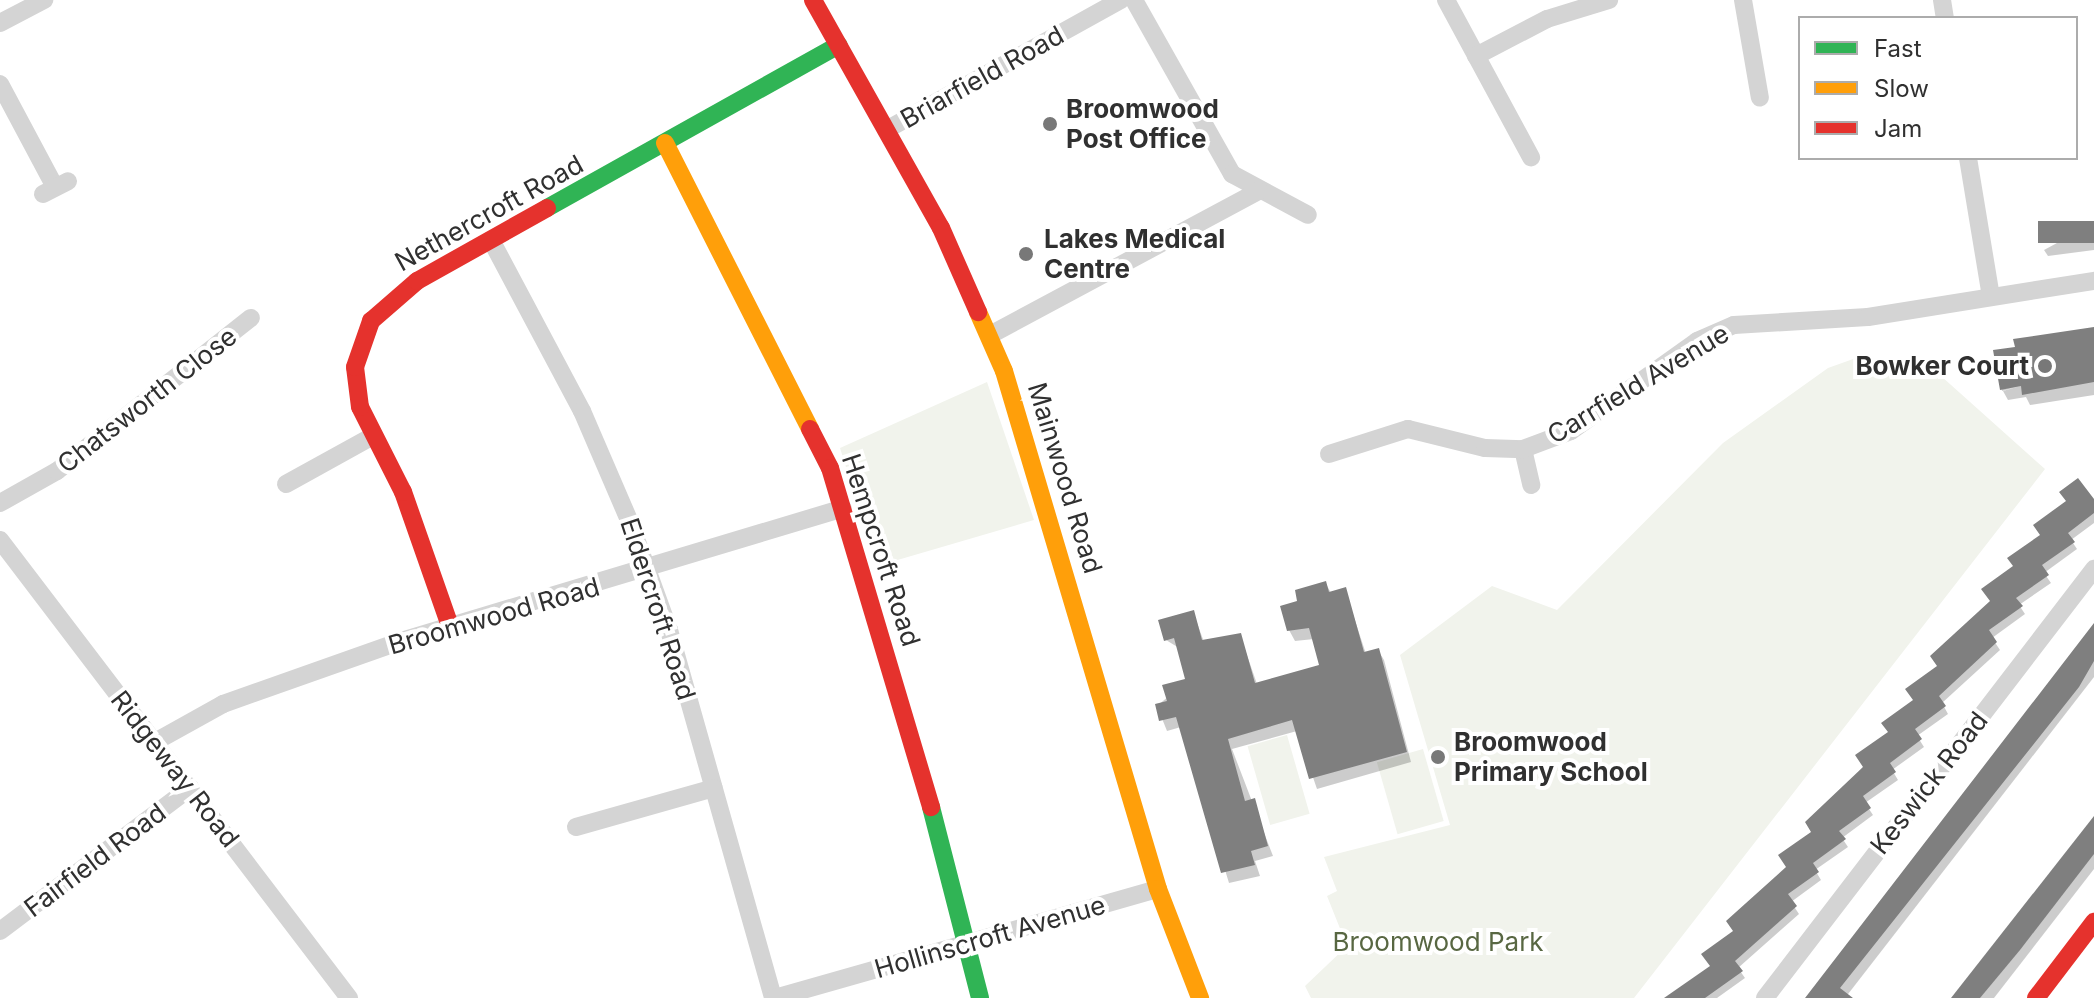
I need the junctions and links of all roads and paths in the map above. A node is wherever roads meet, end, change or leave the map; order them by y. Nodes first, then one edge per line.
1 (44, 0) edge
2 (813, 0) edge
3 (1121, 0) edge
4 (1134, 0) edge
5 (1446, 0) edge
6 (1609, 0) edge
7 (1743, 0) edge
8 (0, 23) edge
9 (839, 45) junction
10 (1476, 56) junction
11 (0, 84) edge
12 (1760, 98) dead end
13 (886, 130) junction
14 (665, 143) junction
15 (1532, 158) dead end
16 (1968, 160) edge
17 (55, 187) dead end
18 (1259, 191) junction
19 (1308, 215) dead end
20 (491, 240) junction
21 (2094, 281) edge
22 (1991, 297) junction
23 (251, 318) dead end
24 (990, 335) junction
25 (1358, 423) dead end
26 (373, 436) junction
27 (1366, 442) junction
28 (1523, 449) junction
29 (1329, 454) dead end
30 (284, 485) dead end
31 (1531, 485) dead end
32 (0, 503) edge
33 (843, 508) junction
34 (0, 540) edge
35 (2094, 569) edge
36 (648, 572) junction
37 (450, 626) junction
38 (153, 743) junction
39 (190, 788) junction
40 (714, 788) junction
41 (572, 827) dead end
42 (1158, 889) junction
43 (2094, 922) edge
44 (0, 931) edge
45 (965, 943) junction
46 (349, 998) edge
47 (774, 998) edge
48 (980, 998) edge
49 (1200, 998) edge
50 (1765, 998) edge
51 (2036, 998) edge

1 - 8 street
2 - 9 street, Mainwood Road
3 - 13 street, Briarfield Road
4 - 18 street
5 - 10 street
6 - 10 street
7 - 12 street
9 - 13 street, Mainwood Road
9 - 14 street, Nethercroft Road
10 - 15 street
11 - 17 street
13 - 24 street, Mainwood Road
14 - 20 street, Nethercroft Road
14 - 33 street, Hempcroft Road
16 - 22 street
18 - 19 street
18 - 24 street
20 - 26 street, Nethercroft Road
20 - 36 street, Eldercroft Road
21 - 22 street, Carrfield Avenue
22 - 28 street, Carrfield Avenue
23 - 32 street, Chatsworth Close
24 - 42 street, Mainwood Road
25 - 27 street
26 - 30 street
26 - 37 street, Nethercroft Road
27 - 28 street, Carrfield Avenue
27 - 29 street, Carrfield Avenue
28 - 31 street, Carrfield Avenue
33 - 36 street, Broomwood Road
33 - 45 street, Hempcroft Road
34 - 38 street, Ridgeway Road
35 - 50 street, Keswick Road
36 - 37 street, Broomwood Road
36 - 40 street, Eldercroft Road
37 - 38 street, Broomwood Road
38 - 39 street, Ridgeway Road
39 - 44 street, Fairfield Road
39 - 46 street, Ridgeway Road
40 - 41 street
40 - 47 street, Eldercroft Road
42 - 45 street, Hollinscroft Avenue
42 - 49 street, Mainwood Road
43 - 51 street
45 - 47 street, Hollinscroft Avenue
45 - 48 street, Hempcroft Road

